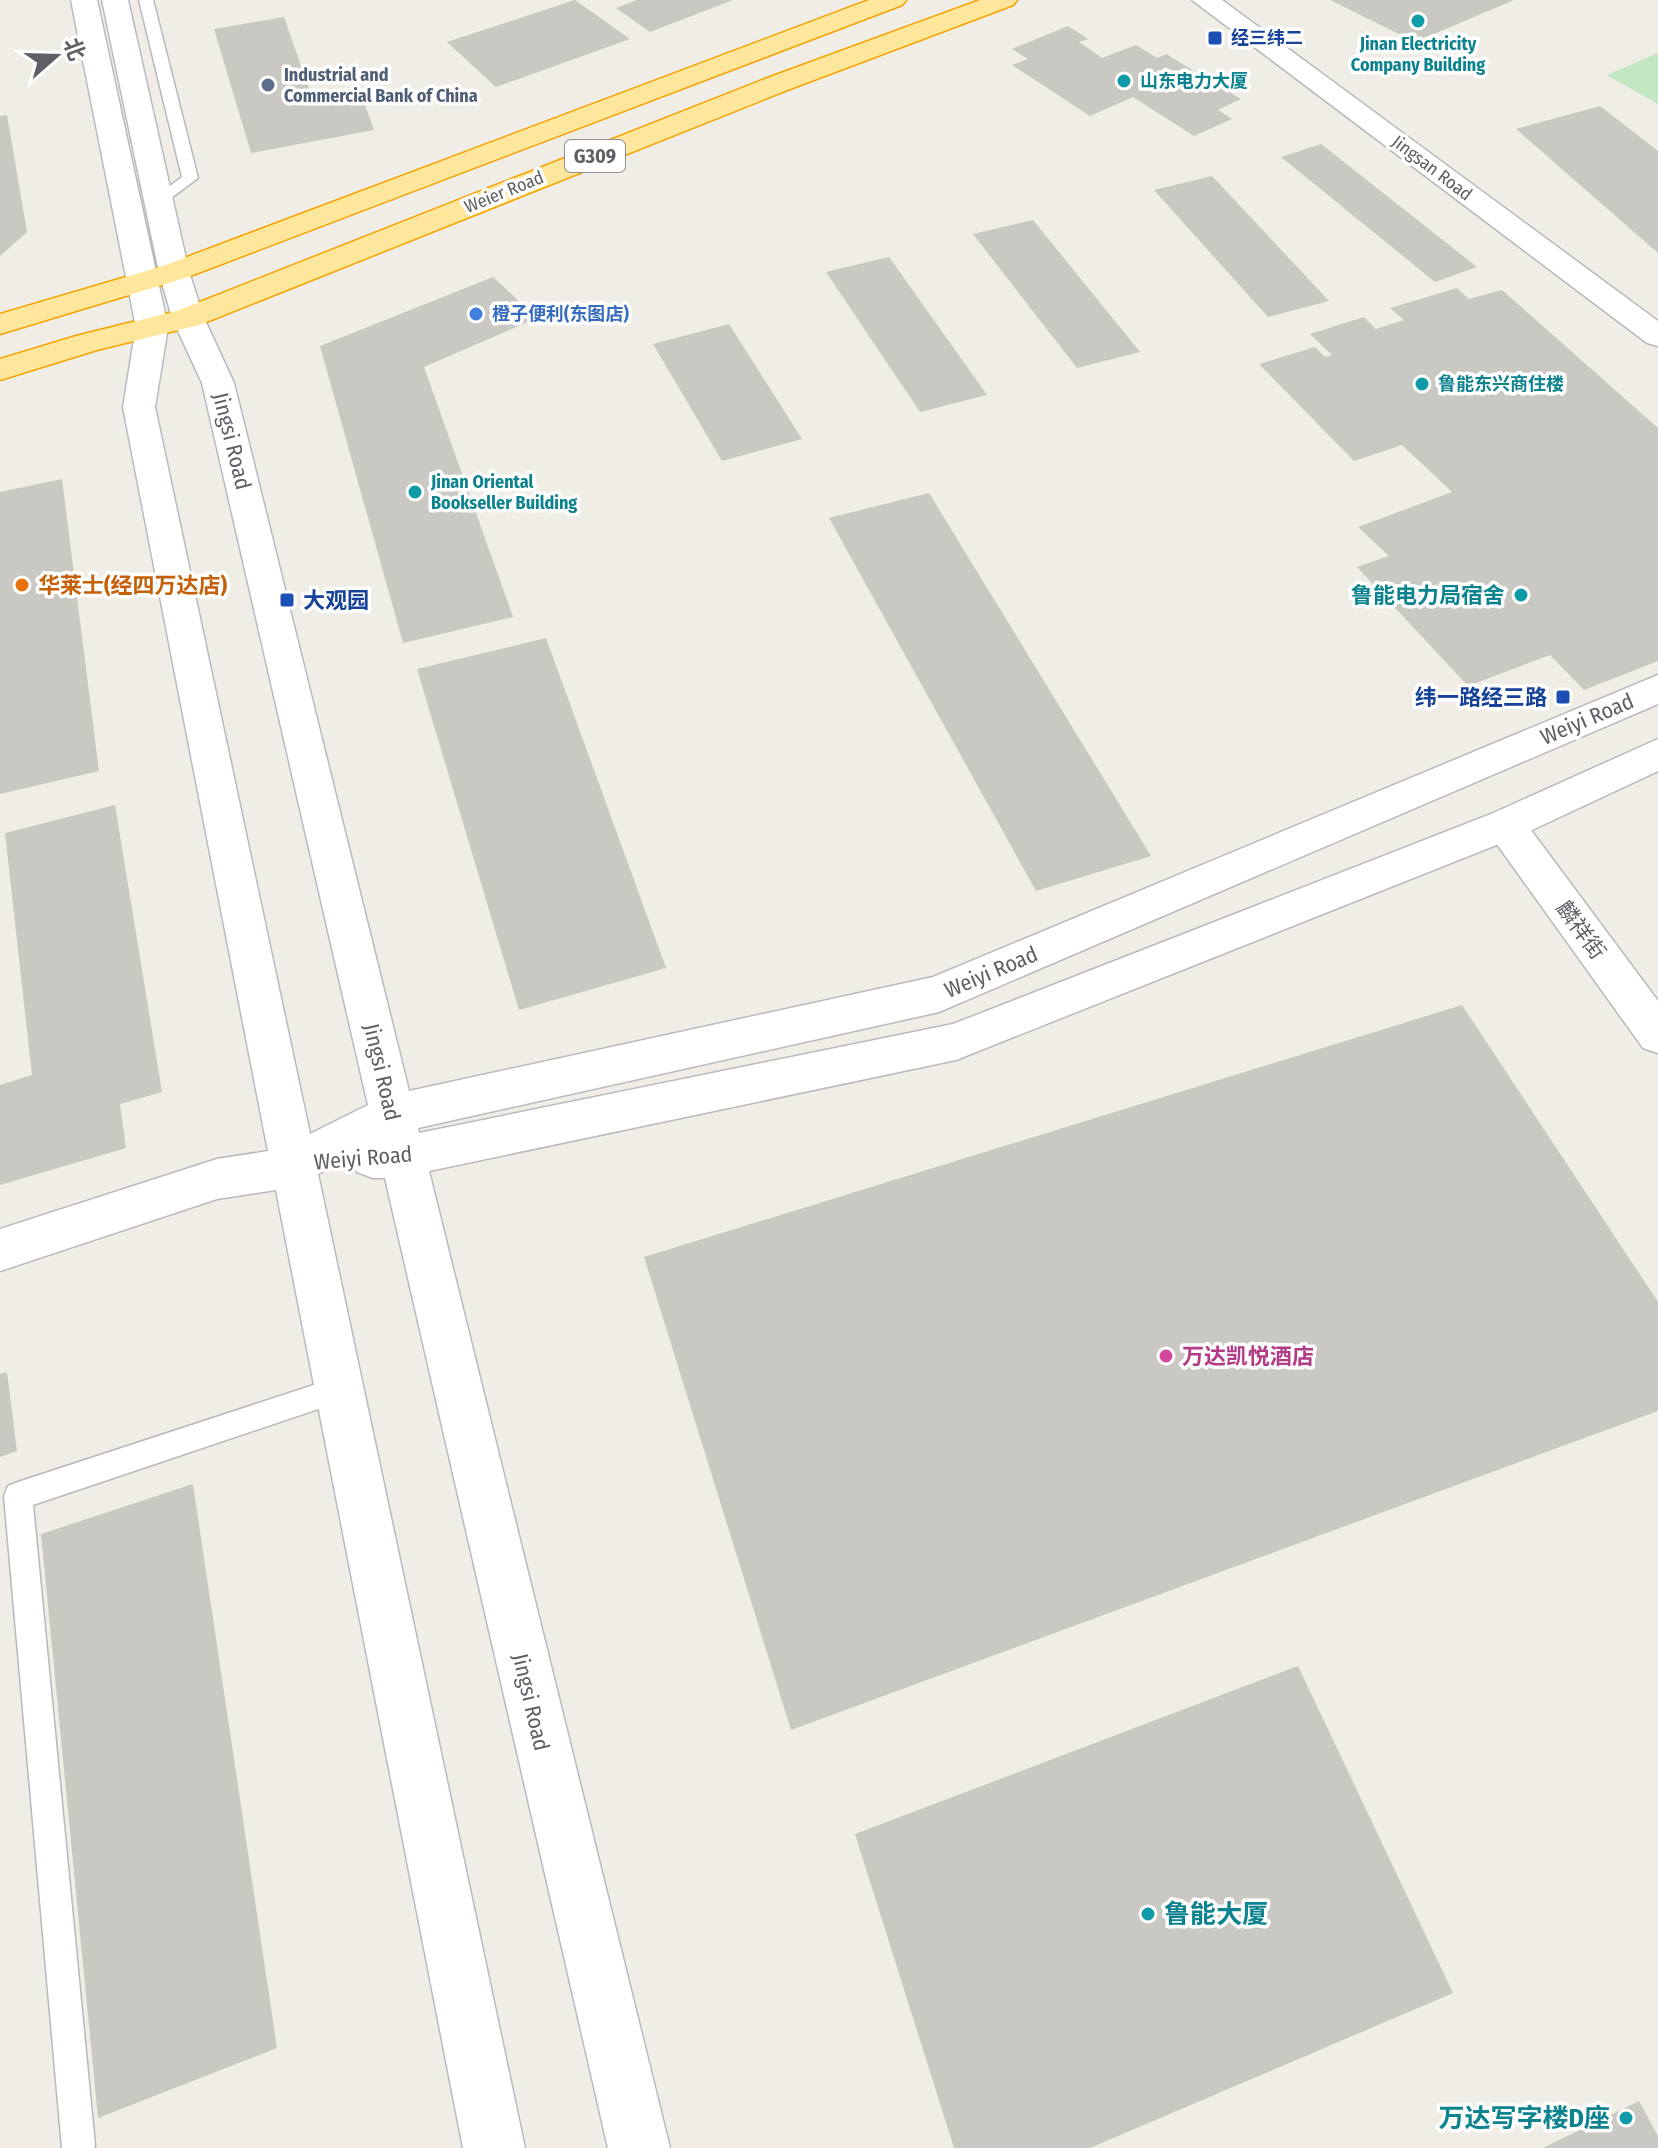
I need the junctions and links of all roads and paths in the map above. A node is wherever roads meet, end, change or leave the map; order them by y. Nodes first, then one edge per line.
1 (84, 0) edge
2 (115, 0) edge
3 (146, 0) edge
4 (893, 0) edge
5 (1004, 0) edge
6 (1205, 0) edge
7 (159, 202) junction
8 (174, 272) junction
9 (141, 280) junction
10 (188, 318) junction
11 (0, 324) edge
12 (152, 327) junction
13 (1657, 334) edge
14 (0, 370) edge
15 (1658, 689) edge
16 (1658, 754) edge
17 (1505, 825) junction
18 (1658, 1035) edge
19 (397, 1135) junction
20 (295, 1164) junction
21 (0, 1250) edge
22 (341, 1389) junction
23 (78, 2145) dead end
24 (494, 2148) edge
25 (639, 2148) edge

1 - 9 main road
2 - 7 main road, Jingsi Road
3 - 7 lane
4 - 8 highway, Weier Road / G309
5 - 10 highway, Weier Road / G309
6 - 13 main road, Jingsan Road
7 - 8 main road, Jingsi Road
8 - 9 highway, Weier Road / G309
8 - 10 main road, Jingsi Road
9 - 11 highway, Weier Road / G309
9 - 12 main road
10 - 12 highway, Weier Road / G309
10 - 19 main road, Jingsi Road
12 - 14 highway, Weier Road / G309
12 - 20 main road
15 - 19 main road, Weiyi Road
16 - 17 main road, Weiyi Road
17 - 18 main road, 麟祥街
17 - 19 main road, Weiyi Road
19 - 20 main road, Weiyi Road
19 - 25 main road, Jingsi Road
20 - 21 main road, Weiyi Road
20 - 22 main road
22 - 23 lane
22 - 24 main road

